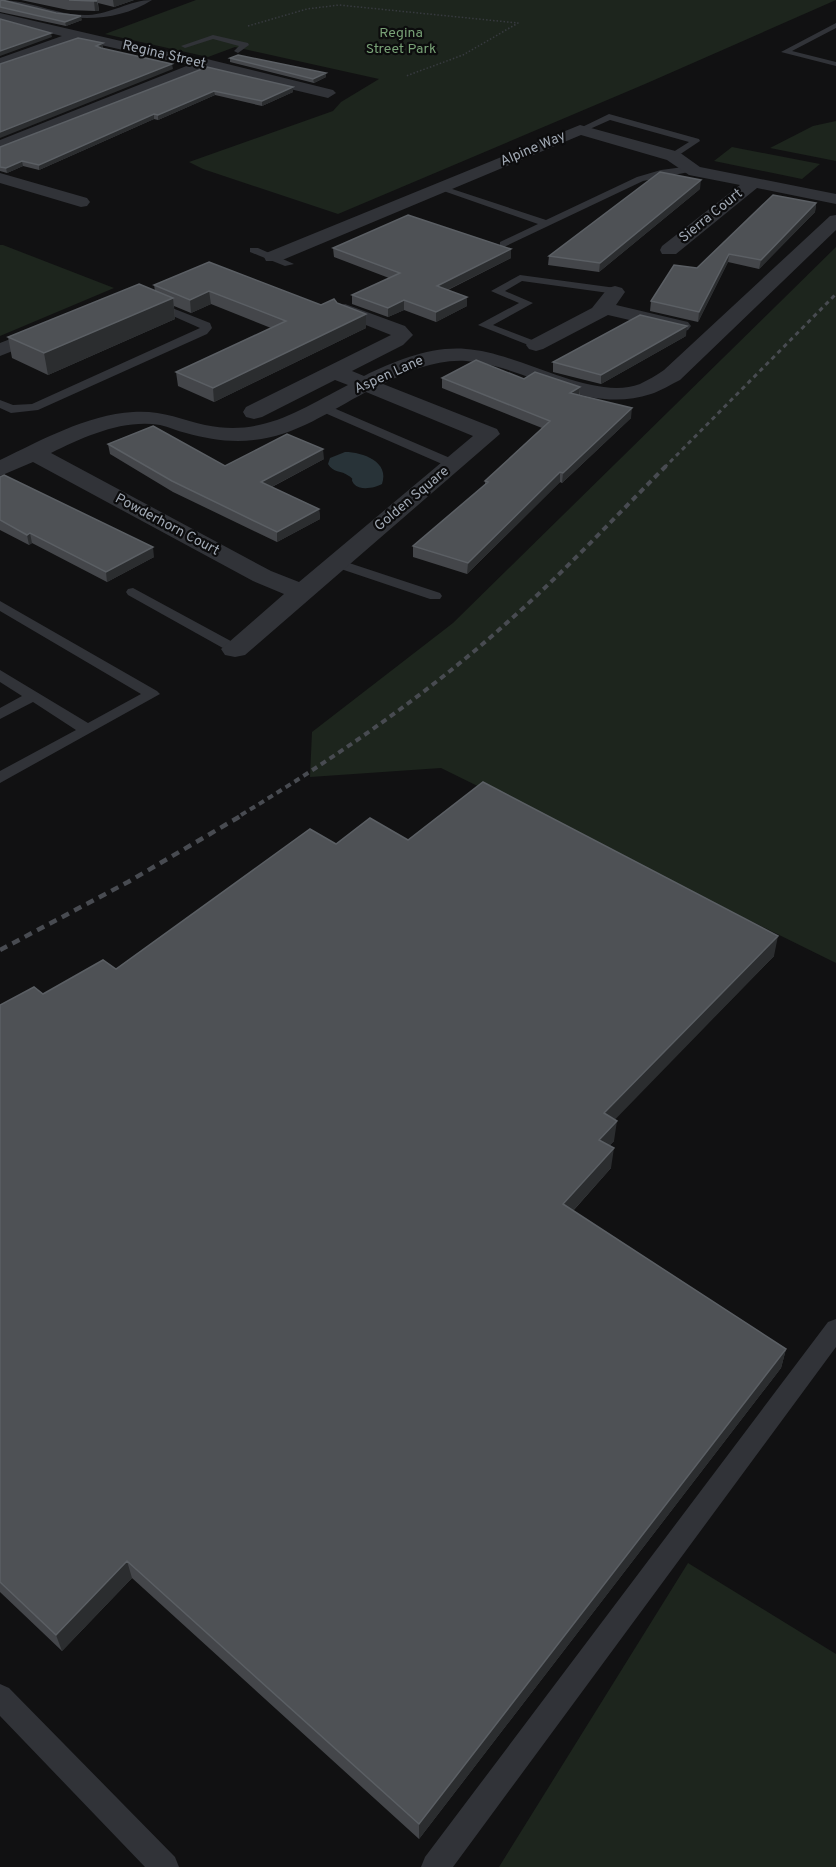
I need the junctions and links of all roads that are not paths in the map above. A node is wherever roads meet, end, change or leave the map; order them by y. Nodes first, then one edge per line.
1 (2, 0) edge
2 (148, 0) edge
3 (96, 6) dead end
4 (44, 10) junction
5 (117, 11) junction
6 (2, 17) edge
7 (836, 25) edge
8 (78, 35) junction
9 (185, 46) dead end
10 (238, 51) joint
11 (0, 63) edge
12 (204, 64) junction
13 (836, 64) edge
14 (328, 93) dead end
15 (580, 130) junction
16 (0, 146) edge
17 (673, 156) junction
18 (691, 169) junction
19 (0, 178) edge
20 (753, 183) junction
21 (440, 188) junction
22 (836, 199) edge
23 (81, 202) dead end
24 (836, 220) edge
25 (547, 224) junction
26 (504, 244) edge
27 (254, 250) dead end
28 (669, 250) dead end
29 (281, 261) joint
30 (616, 291) joint
31 (142, 299) edge
32 (604, 308) junction
33 (345, 310) edge
34 (66, 322) edge
35 (715, 334) junction
36 (536, 345) joint
37 (0, 350) edge
38 (335, 372) junction
39 (367, 385) junction
40 (0, 404) edge
41 (322, 407) junction
42 (254, 412) dead end
43 (34, 453) junction
44 (453, 464) junction
45 (0, 469) edge
46 (336, 563) junction
47 (133, 592) dead end
48 (302, 592) junction
49 (435, 596) dead end
50 (0, 605) edge
51 (235, 649) joint
52 (0, 675) edge
53 (33, 696) junction
54 (0, 714) edge
55 (86, 729) junction
56 (0, 778) edge
57 (836, 1329) edge
58 (0, 1697) edge
59 (165, 1867) edge
60 (435, 1867) edge

1 - 4 lane
2 - 5 lane
3 - 5 lane
4 - 5 lane
4 - 6 lane
6 - 8 street, Regina Street
7 - 13 lane
8 - 11 street
8 - 12 street, Regina Street
9 - 10 lane
10 - 12 street
12 - 14 street, Regina Street
12 - 16 street
15 - 17 street, Alpine Way
15 - 17 lane
15 - 21 street, Alpine Way
17 - 18 street, Alpine Way
18 - 20 street, Alpine Way
18 - 25 lane
19 - 23 street
20 - 22 street, Alpine Way
20 - 28 street, Sierra Court
21 - 25 lane
21 - 29 street, Alpine Way
24 - 35 street, Aspen Lane
25 - 26 lane
27 - 29 lane
30 - 32 street
30 - 36 lane
31 - 40 lane
32 - 35 street
32 - 36 street
33 - 38 street
34 - 37 street
35 - 39 street, Aspen Lane
38 - 39 street
38 - 42 street
39 - 41 street, Aspen Lane
39 - 44 street, Golden Square
41 - 43 street, Aspen Lane
41 - 44 lane
43 - 45 street, Aspen Lane
43 - 48 street, Powderhorn Court
44 - 46 street, Golden Square
46 - 48 street, Golden Square
46 - 49 lane
47 - 51 lane
48 - 51 street, Golden Square
50 - 55 lane
52 - 53 lane
53 - 54 lane
53 - 55 lane
55 - 56 lane
57 - 60 lane
58 - 59 lane

